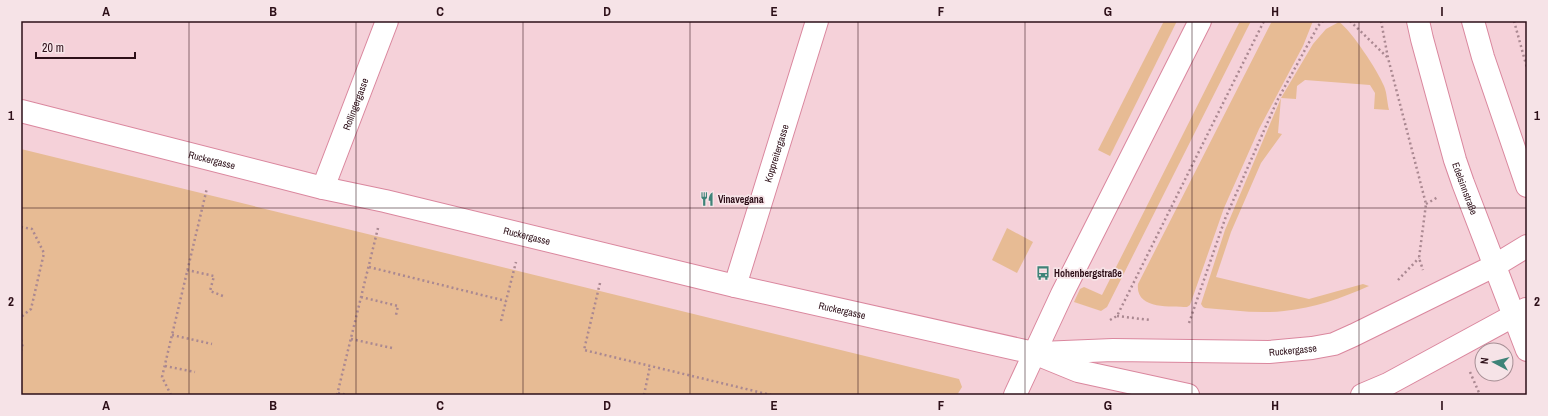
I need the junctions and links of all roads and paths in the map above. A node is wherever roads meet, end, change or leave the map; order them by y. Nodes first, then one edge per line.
1 (386, 21) edge
2 (817, 21) edge
3 (1200, 21) edge
4 (1264, 21) edge
5 (1323, 21) edge
6 (1350, 21) edge
7 (1381, 21) edge
8 (1418, 21) edge
9 (1473, 21) edge
10 (1514, 21) edge
11 (1388, 58) junction
12 (1527, 67) edge
13 (21, 111) edge
14 (214, 160) junction
15 (1527, 186) edge
16 (324, 188) junction
17 (1433, 200) dead end
18 (385, 201) junction
19 (1426, 204) junction
20 (21, 227) edge
21 (523, 235) junction
22 (1527, 246) edge
23 (607, 255) junction
24 (1418, 258) junction
25 (1494, 266) junction
26 (369, 267) junction
27 (187, 270) junction
28 (1425, 273) dead end
29 (1395, 284) dead end
30 (735, 286) junction
31 (223, 296) dead end
32 (361, 297) junction
33 (506, 301) junction
34 (1521, 312) edge
35 (396, 315) dead end
36 (21, 317) edge
37 (1153, 320) dead end
38 (501, 321) dead end
39 (1182, 323) dead end
40 (172, 335) junction
41 (351, 339) junction
42 (21, 340) edge
43 (212, 344) dead end
44 (392, 348) dead end
45 (1527, 350) edge
46 (21, 351) edge
47 (1034, 353) junction
48 (165, 366) junction
49 (650, 366) junction
50 (195, 372) dead end
51 (1475, 384) dead end
52 (338, 394) edge
53 (172, 395) edge
54 (347, 395) edge
55 (644, 395) edge
56 (771, 395) edge
57 (1015, 395) edge
58 (1188, 395) edge
59 (1362, 395) edge
60 (1480, 395) edge

1 - 16 main road, Rollingergasse
2 - 30 main road, Koppreitergasse
3 - 47 main road
4 - 37 path
5 - 39 path
6 - 11 path
7 - 11 path
8 - 25 main road, Edelsinnstraße
9 - 15 main road
10 - 12 path
11 - 19 path
13 - 14 main road, Ruckergasse
14 - 16 main road, Ruckergasse
14 - 27 path
16 - 18 main road, Ruckergasse
17 - 19 path
18 - 21 main road, Ruckergasse
18 - 26 path
19 - 24 path
20 - 36 path
21 - 23 main road, Ruckergasse
21 - 33 path
22 - 25 main road, Ruckergasse
23 - 30 main road, Ruckergasse
23 - 49 path
24 - 28 path
24 - 29 path
25 - 34 main road, Edelsinnstraße
25 - 47 main road, Ruckergasse
26 - 32 path
26 - 33 path
27 - 31 path
27 - 40 path
30 - 47 main road, Ruckergasse
32 - 35 path
32 - 41 path
33 - 38 path
34 - 45 main road, Edelsinnstraße
34 - 59 main road
40 - 43 path
40 - 48 path
41 - 44 path
41 - 52 path
42 - 46 path
47 - 57 main road
47 - 58 main road, Ruckergasse
48 - 50 path
48 - 53 path
49 - 55 path
49 - 56 path
51 - 60 path
52 - 54 path

